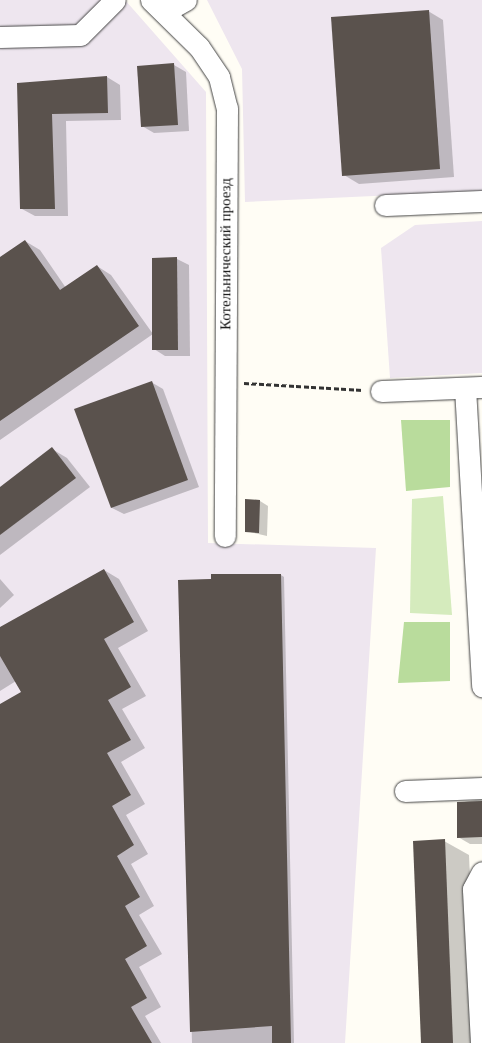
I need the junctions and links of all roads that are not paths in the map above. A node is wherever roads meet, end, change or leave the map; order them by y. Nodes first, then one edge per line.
1 (115, 0) edge
2 (186, 0) edge
3 (158, 6) edge
4 (0, 37) edge
5 (482, 201) edge
6 (385, 205) dead end
7 (380, 391) road end
8 (474, 396) edge
9 (225, 536) dead end
10 (482, 687) edge
11 (482, 788) edge
12 (404, 791) dead end
13 (482, 872) edge
14 (481, 1043) edge

1 - 4 street
2 - 3 street
3 - 9 street, Котельнический проезд
5 - 6 street
7 - 8 street
8 - 10 street
11 - 12 street
13 - 14 street

